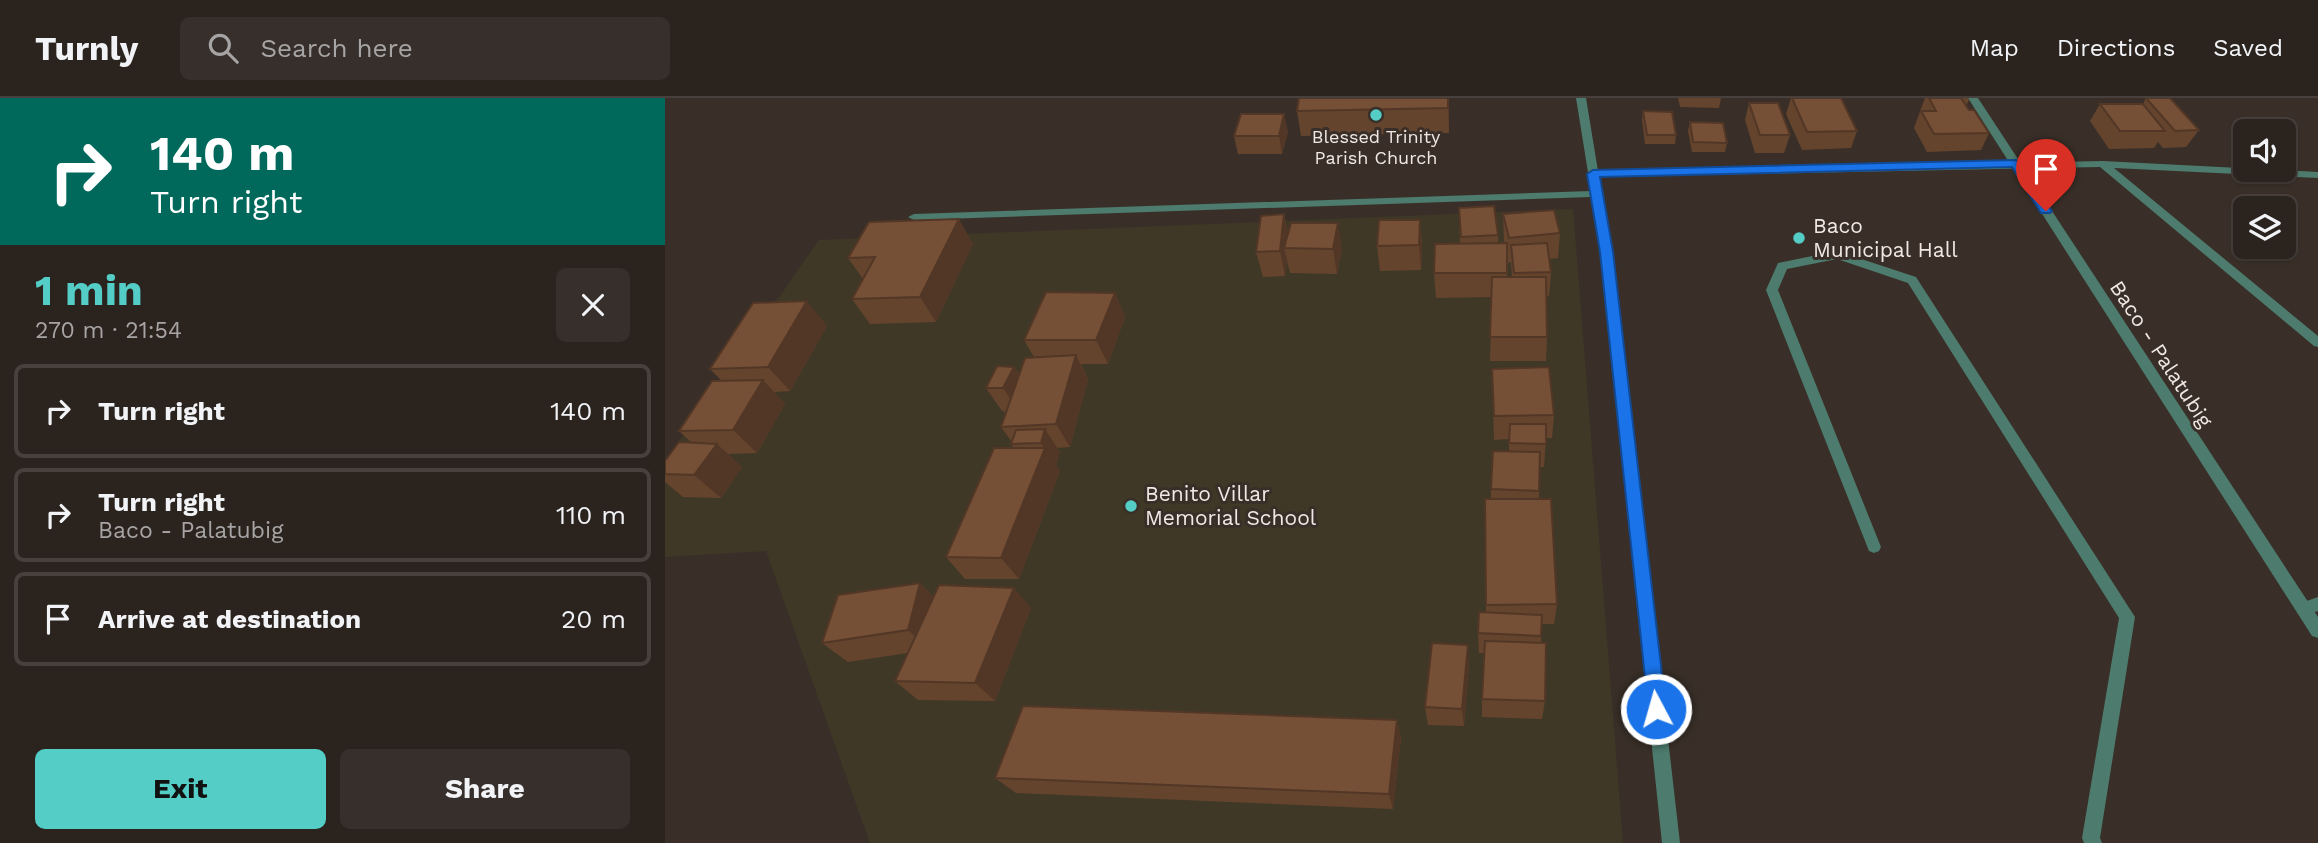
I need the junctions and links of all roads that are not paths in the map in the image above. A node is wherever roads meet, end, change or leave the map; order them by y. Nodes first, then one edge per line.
1 (1581, 98) edge
2 (1973, 98) edge
3 (2015, 164) junction
4 (2103, 164) junction
5 (1593, 174) junction
6 (2318, 175) edge
7 (1597, 194) junction
8 (914, 217) edge
9 (2318, 342) edge
10 (1874, 547) dead end
11 (2311, 607) edge
12 (2318, 631) edge
13 (1671, 843) edge
14 (2093, 843) edge

1 - 5 street
2 - 3 street, Baco - Palatubig
3 - 4 street
3 - 5 street
3 - 11 street, Baco - Palatubig
4 - 6 street
4 - 9 street
5 - 7 street
7 - 8 street
7 - 13 street
10 - 14 street
11 - 12 street, Baco - Palatubig

